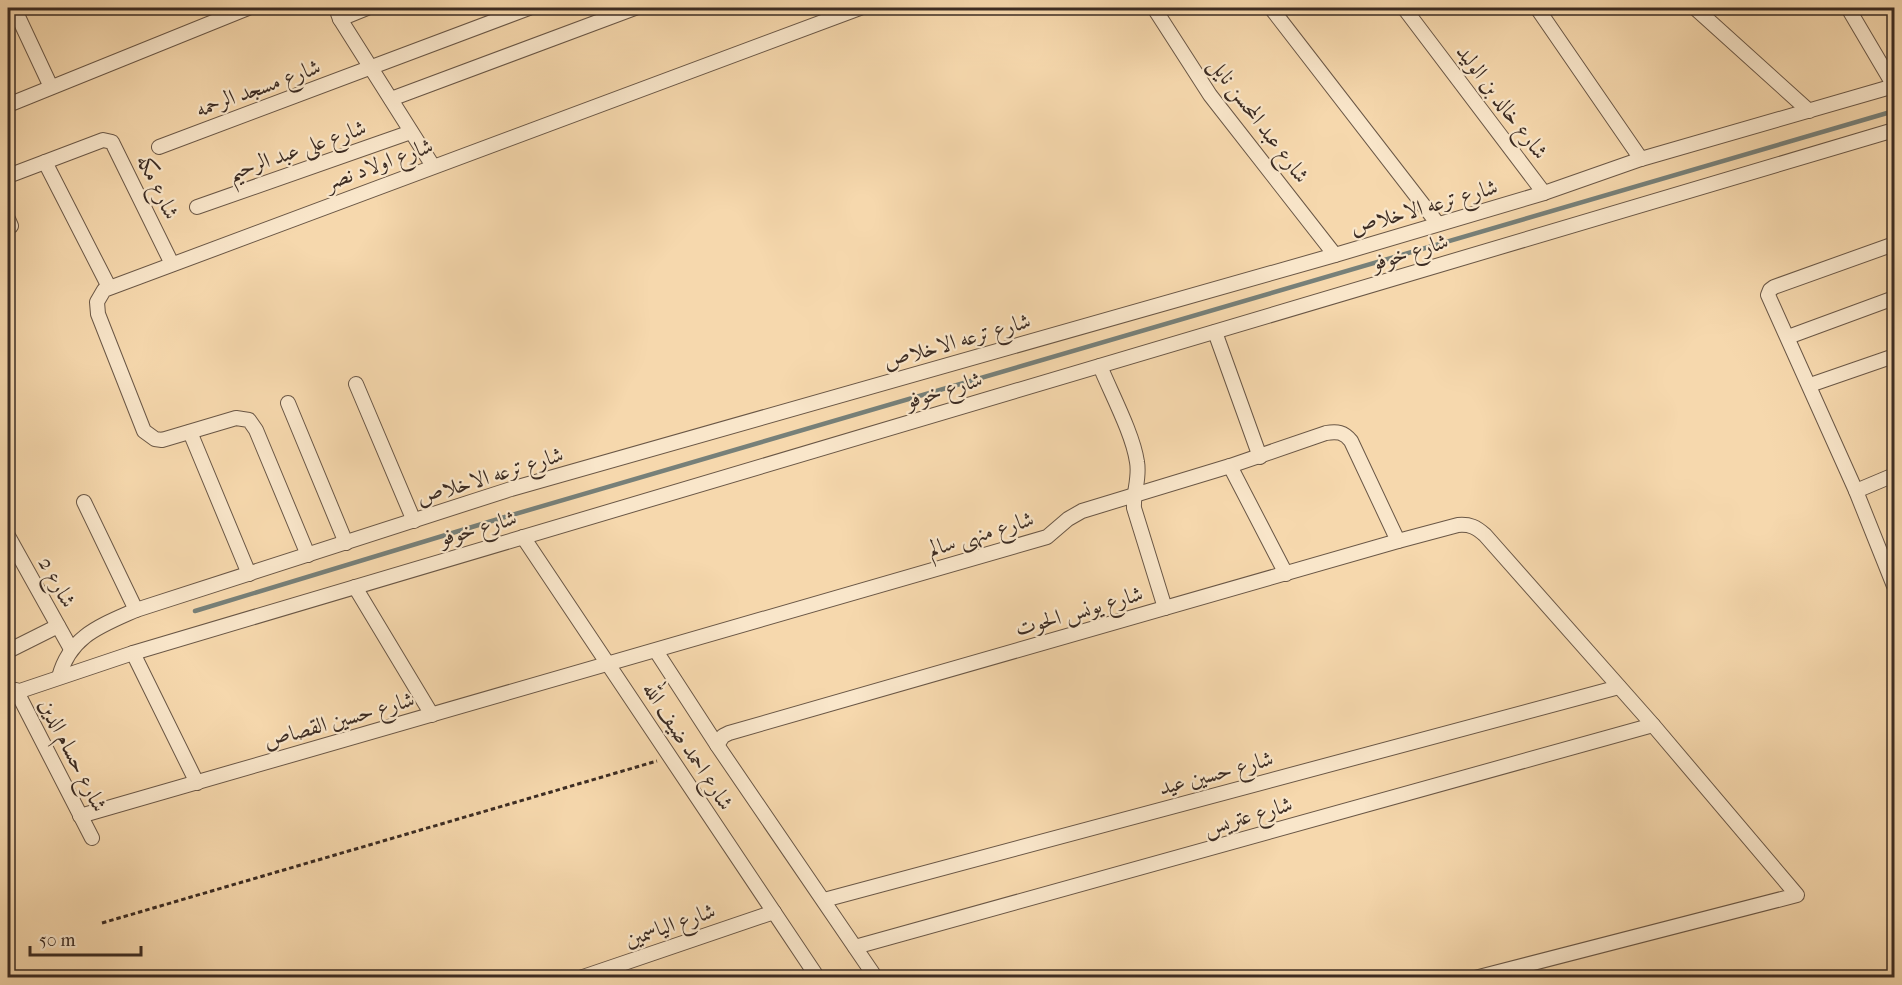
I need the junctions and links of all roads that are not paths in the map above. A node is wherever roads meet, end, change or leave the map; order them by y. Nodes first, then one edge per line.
1 (14, 8) edge
2 (248, 8) edge
3 (367, 8) edge
4 (529, 8) edge
5 (635, 8) edge
6 (860, 8) edge
7 (1154, 8) edge
8 (1270, 8) edge
9 (1404, 8) edge
10 (1537, 8) edge
11 (1695, 8) edge
12 (1848, 8) edge
13 (338, 13) edge
14 (371, 68) junction
15 (1894, 86) edge
16 (51, 87) junction
17 (391, 99) junction
18 (8, 105) edge
19 (1809, 111) junction
20 (1894, 130) edge
21 (411, 132) junction
22 (159, 147) dead end
23 (1641, 159) junction
24 (45, 162) junction
25 (433, 166) junction
26 (8, 176) edge
27 (1544, 193) junction
28 (197, 207) dead end
29 (1438, 224) junction
30 (1894, 244) edge
31 (1335, 255) junction
32 (172, 264) junction
33 (109, 287) junction
34 (1894, 298) edge
35 (1215, 332) junction
36 (1788, 337) junction
37 (1894, 356) edge
38 (1100, 366) junction
39 (356, 384) dead end
40 (1810, 385) junction
41 (288, 404) dead end
42 (190, 432) junction
43 (1260, 457) junction
44 (1230, 466) junction
45 (1894, 476) edge
46 (1856, 491) junction
47 (1133, 495) junction
48 (84, 502) dead end
49 (414, 521) junction
50 (8, 536) edge
51 (523, 537) junction
52 (1398, 541) junction
53 (346, 543) junction
54 (309, 555) junction
55 (249, 574) junction
56 (1286, 574) junction
57 (355, 586) junction
58 (1894, 586) edge
59 (1166, 608) junction
60 (136, 610) junction
61 (58, 626) junction
62 (71, 649) junction
63 (8, 651) edge
64 (656, 651) junction
65 (133, 652) junction
66 (609, 663) junction
67 (59, 677) junction
68 (1619, 687) junction
69 (12, 693) edge
70 (432, 715) junction
71 (1653, 725) junction
72 (717, 745) junction
73 (197, 783) junction
74 (80, 816) junction
75 (92, 838) dead end
76 (824, 900) junction
77 (774, 912) junction
78 (855, 947) junction
79 (580, 978) edge
80 (819, 978) edge
81 (876, 978) edge
82 (1475, 978) edge

1 - 16 street
2 - 16 street
3 - 13 street
4 - 14 street, شارع مسجد الرحمه
5 - 17 street
6 - 25 street, شارع اولاد نصر
7 - 31 street, شارع عبد المحسن نايل
8 - 29 street
9 - 27 street, شارع خالد بن الوليد
10 - 23 street
11 - 19 street
12 - 15 street
13 - 14 street
14 - 17 street
14 - 22 street, شارع مسجد الرحمه
15 - 19 street, شارع ترعه الاخلاص
16 - 18 street
17 - 21 street
19 - 23 street, شارع ترعه الاخلاص
20 - 35 street, شارع خوفو
21 - 25 street
21 - 28 street, شارع على عبد الرحيم
23 - 27 street, شارع ترعه الاخلاص
24 - 26 street
24 - 32 street, شارع مكه
24 - 33 street
25 - 32 street, شارع اولاد نصر
27 - 29 street, شارع ترعه الاخلاص
29 - 31 street, شارع ترعه الاخلاص
30 - 36 street
31 - 49 street, شارع ترعه الاخلاص
32 - 33 street, شارع اولاد نصر
33 - 42 street
34 - 36 street
35 - 38 street, شارع خوفو
35 - 43 street
36 - 40 street
37 - 40 street
38 - 47 street
38 - 51 street, شارع خوفو
39 - 49 street
40 - 46 street
41 - 53 street
42 - 54 street
42 - 55 street
43 - 44 street, شارع منهى سالم
43 - 52 street, شارع منهى سالم
44 - 47 street, شارع منهى سالم
44 - 56 street
45 - 46 street
46 - 58 street
47 - 59 street
47 - 64 street, شارع منهى سالم
48 - 60 street
49 - 53 street, شارع ترعه الاخلاص
50 - 61 street, شارع 2
51 - 57 street, شارع خوفو
51 - 66 street, شارع احمد ضيف الله
52 - 56 street, شارع يونس الحوت
52 - 68 street, شارع يونس الحوت
53 - 54 street, شارع ترعه الاخلاص
54 - 55 street, شارع ترعه الاخلاص
55 - 60 street, شارع ترعه الاخلاص
56 - 59 street, شارع يونس الحوت
57 - 65 street, شارع خوفو
57 - 70 street
59 - 72 street, شارع يونس الحوت
60 - 62 street, شارع ترعه الاخلاص
61 - 62 street, شارع 2
61 - 63 street
62 - 67 street, شارع ترعه الاخلاص
64 - 66 street, شارع منهى سالم
64 - 72 street, شارع احمد ضيف الله
65 - 67 street, شارع خوفو
65 - 73 street
66 - 70 street, شارع حسين القصاص
66 - 77 street, شارع احمد ضيف الله
67 - 69 street, شارع خوفو
68 - 71 street
68 - 76 street, شارع حسين عيد
69 - 74 street, شارع حسام الدين
70 - 73 street, شارع حسين القصاص
71 - 78 street, شارع عتريس
71 - 82 street
72 - 76 street, شارع احمد ضيف الله
73 - 74 street, شارع حسين القصاص
74 - 75 street, شارع حسام الدين
76 - 78 street, شارع احمد ضيف الله
77 - 79 street, شارع الياسمين
77 - 80 street, شارع احمد ضيف الله
78 - 81 street, شارع احمد ضيف الله

